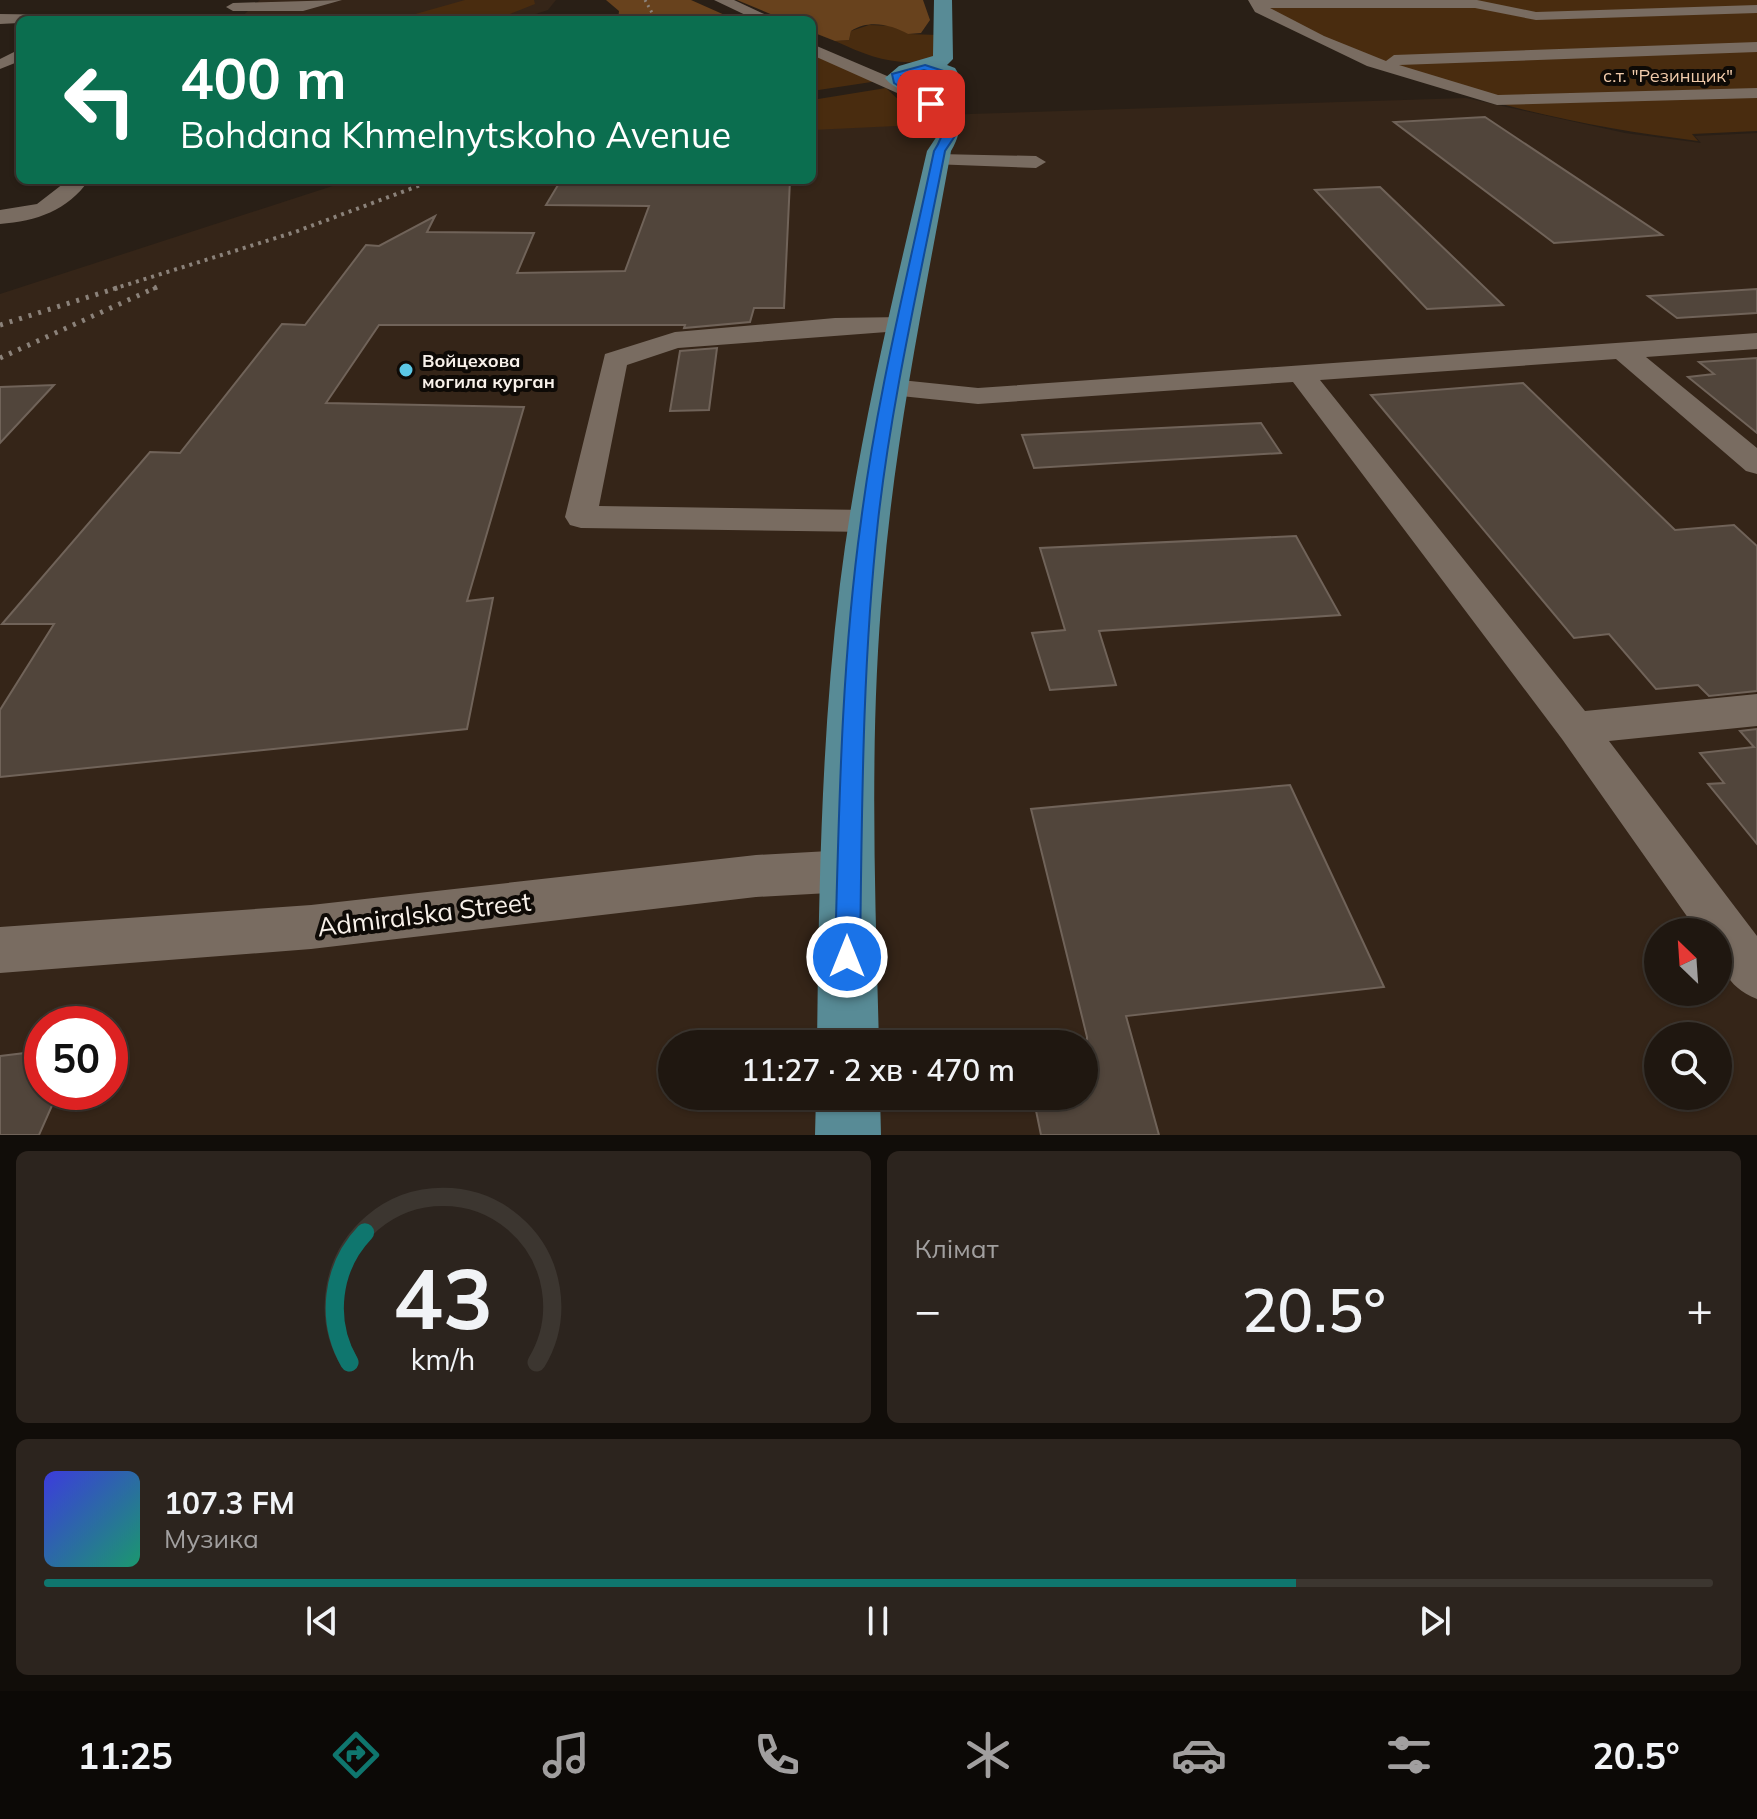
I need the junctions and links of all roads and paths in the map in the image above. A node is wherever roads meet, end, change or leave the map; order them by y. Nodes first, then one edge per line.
1 (335, 0) edge
2 (702, 0) edge
3 (721, 0) edge
4 (943, 0) edge
5 (956, 0) edge
6 (1533, 0) edge
7 (1256, 2) edge
8 (237, 4) edge
9 (1500, 8) junction
10 (1757, 9) edge
11 (740, 16) edge
12 (759, 16) edge
13 (816, 39) edge
14 (1757, 47) edge
15 (816, 48) edge
16 (816, 48) edge
17 (1373, 62) junction
18 (954, 75) junction
19 (912, 79) junction
20 (1757, 93) edge
21 (943, 145) junction
22 (1036, 162) dead end
23 (76, 184) edge
24 (0, 217) edge
25 (904, 325) junction
26 (1757, 341) edge
27 (1622, 350) junction
28 (1299, 372) junction
29 (891, 387) junction
30 (1757, 464) edge
31 (869, 521) junction
32 (1757, 710) edge
33 (1576, 728) junction
34 (847, 871) junction
35 (0, 950) edge
36 (1757, 975) edge
37 (848, 1030) edge
38 (848, 1110) edge
39 (848, 1135) edge

1 - 8 street
2 - 11 street
3 - 12 street
4 - 19 main road
5 - 18 main road
6 - 9 street
7 - 9 street
7 - 17 street
9 - 10 street
13 - 19 street
14 - 17 street
15 - 19 street
16 - 19 street
17 - 20 street
18 - 19 main road
18 - 21 main road
19 - 21 main road
21 - 22 street
21 - 25 main road
23 - 24 street
25 - 29 main road
25 - 31 street
26 - 27 street
27 - 28 street
27 - 30 street
28 - 29 street
28 - 33 street
29 - 31 main road
31 - 34 main road
32 - 33 street
33 - 36 street
34 - 35 street, Admiralska Street
34 - 37 main road
38 - 39 main road

